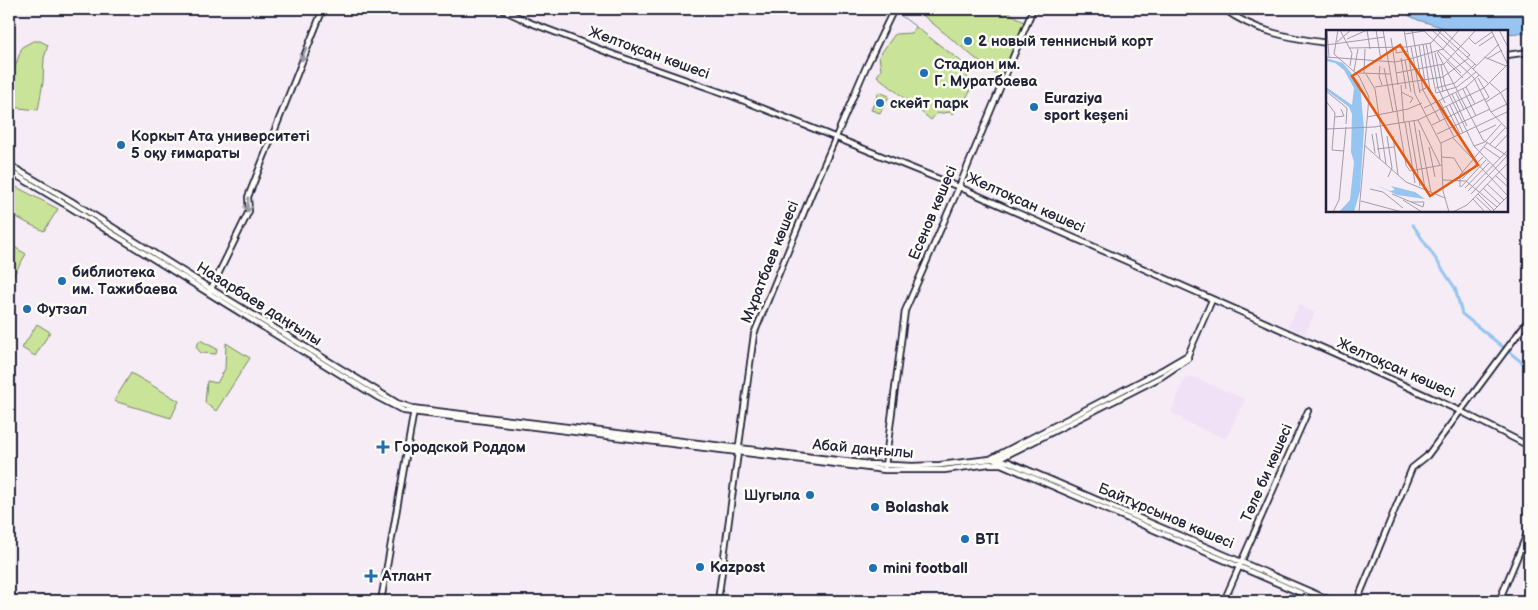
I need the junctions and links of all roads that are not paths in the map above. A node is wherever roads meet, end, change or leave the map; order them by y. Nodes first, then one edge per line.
1 (323, 9) edge
2 (501, 9) edge
3 (894, 9) edge
4 (1033, 9) edge
5 (1224, 9) edge
6 (1326, 43) edge
7 (1529, 52) edge
8 (1508, 55) edge
9 (835, 138) junction
10 (9, 165) edge
11 (9, 171) edge
12 (959, 187) junction
13 (210, 292) junction
14 (1212, 300) junction
15 (1529, 319) edge
16 (1188, 357) junction
17 (414, 410) junction
18 (1460, 410) junction
19 (1308, 411) dead end
20 (511, 420) joint
21 (1529, 446) edge
22 (738, 450) junction
23 (1013, 451) junction
24 (999, 459) junction
25 (989, 461) junction
26 (1016, 465) junction
27 (885, 466) junction
28 (940, 468) junction
29 (1529, 529) edge
30 (1240, 564) junction
31 (381, 601) edge
32 (718, 601) edge
33 (1224, 601) edge
34 (1319, 601) edge
35 (1332, 601) edge
36 (1357, 601) edge
37 (1498, 601) edge

1 -> 13 street
2 - 9 street, Желтоқсан көшесі
3 - 9 street, Мұратбаев көшесі
4 - 12 street, Есенов көшесі
5 - 6 street
7 - 8 street
9 - 12 street, Желтоқсан көшесі
9 - 22 street, Мұратбаев көшесі
10 - 13 street, Назарбаев даңғылы
11 - 13 street, Назарбаев даңғылы
12 - 14 street, Желтоқсан көшесі
12 - 27 street, Есенов көшесі
13 - 17 street, Назарбаев даңғылы
14 - 16 street
14 - 18 street, Желтоқсан көшесі
15 - 18 street
16 - 23 street
16 - 25 street, Абай даңғылы
17 - 20 street, Назарбаев даңғылы
17 - 22 street, Абай даңғылы
17 - 31 street
18 - 21 street, Желтоқсан көшесі
18 - 36 street
19 - 30 street, Төле би көшесі
20 - 22 street, Абай даңғылы
22 - 27 street, Абай даңғылы
22 - 28 street, Абай даңғылы
22 - 32 street, Мұратбаев көшесі
23 - 24 street
23 - 26 street
24 - 25 street
24 - 26 street, Байтұрсынов көшесі
25 - 28 street, Абай даңғылы
25 - 30 street, Байтұрсынов көшесі
26 - 30 street, Байтұрсынов көшесі
27 - 28 street, Абай даңғылы
29 - 37 street
30 - 33 street, Төле би көшесі
30 - 34 street, Байтұрсынов көшесі
30 - 35 street, Байтұрсынов көшесі

